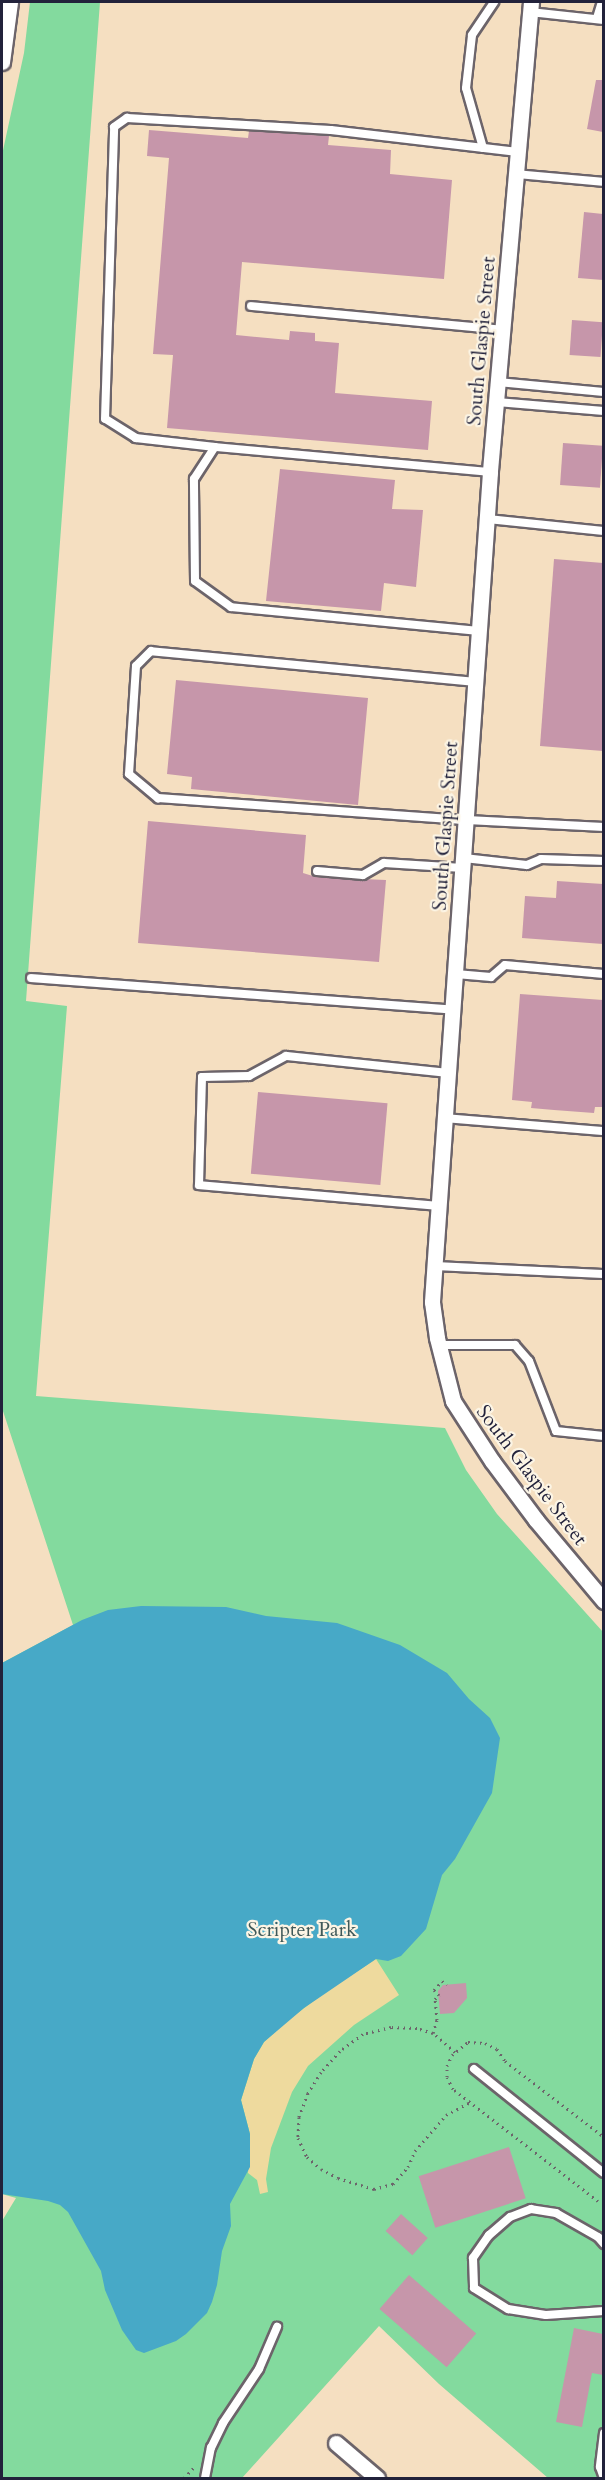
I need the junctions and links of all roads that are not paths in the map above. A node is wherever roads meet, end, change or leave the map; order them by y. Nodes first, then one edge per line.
1 (10, 2) edge
2 (494, 2) edge
3 (602, 2) edge
4 (531, 7) edge
5 (600, 19) edge
6 (2, 62) edge
7 (483, 148) junction
8 (518, 152) junction
9 (516, 174) junction
10 (603, 182) edge
11 (251, 306) dead end
12 (503, 330) junction
13 (498, 382) junction
14 (603, 392) edge
15 (497, 402) junction
16 (603, 411) edge
17 (215, 447) junction
18 (490, 472) junction
19 (487, 519) junction
20 (603, 531) edge
21 (479, 631) junction
22 (476, 682) junction
23 (467, 820) junction
24 (603, 827) edge
25 (603, 861) edge
26 (464, 863) junction
27 (317, 871) dead end
28 (456, 974) junction
29 (603, 974) edge
30 (31, 978) dead end
31 (453, 1010) junction
32 (449, 1073) junction
33 (445, 1118) junction
34 (603, 1131) edge
35 (438, 1206) junction
36 (434, 1266) junction
37 (603, 1274) edge
38 (439, 1345) junction
39 (603, 1436) edge
40 (603, 1601) edge
41 (474, 2069) dead end
42 (603, 2173) edge
43 (603, 2244) edge
44 (603, 2311) edge
45 (277, 2327) dead end
46 (603, 2433) edge
47 (336, 2443) dead end
48 (205, 2478) edge
49 (377, 2478) edge
50 (603, 2478) edge

1 - 6 street
2 - 7 lane
3 - 5 lane
4 - 5 lane
4 - 8 street, South Glaspie Street
7 - 8 lane
7 - 17 lane
8 - 9 street, South Glaspie Street
9 - 10 lane
9 - 12 street, South Glaspie Street
11 - 12 lane
12 - 13 street, South Glaspie Street
13 - 14 lane
13 - 15 street, South Glaspie Street
15 - 16 lane
15 - 18 street, South Glaspie Street
17 - 18 lane
17 - 21 lane
18 - 19 street, South Glaspie Street
19 - 20 lane
19 - 21 street, South Glaspie Street
21 - 22 street, South Glaspie Street
22 - 23 street, South Glaspie Street
22 - 23 lane
23 - 24 lane
23 - 26 street, South Glaspie Street
25 - 26 lane
26 - 27 lane
26 - 28 street, South Glaspie Street
28 - 29 lane
28 - 31 street, South Glaspie Street
30 - 31 lane
31 - 32 street, South Glaspie Street
32 - 33 street, South Glaspie Street
32 - 35 lane
33 - 34 lane
33 - 35 street, South Glaspie Street
35 - 36 street, South Glaspie Street
36 - 37 lane
36 - 38 street, South Glaspie Street
38 - 39 lane
38 - 40 street, South Glaspie Street
41 - 42 lane
43 - 44 lane
45 - 48 lane
46 - 50 lane
47 - 49 street

